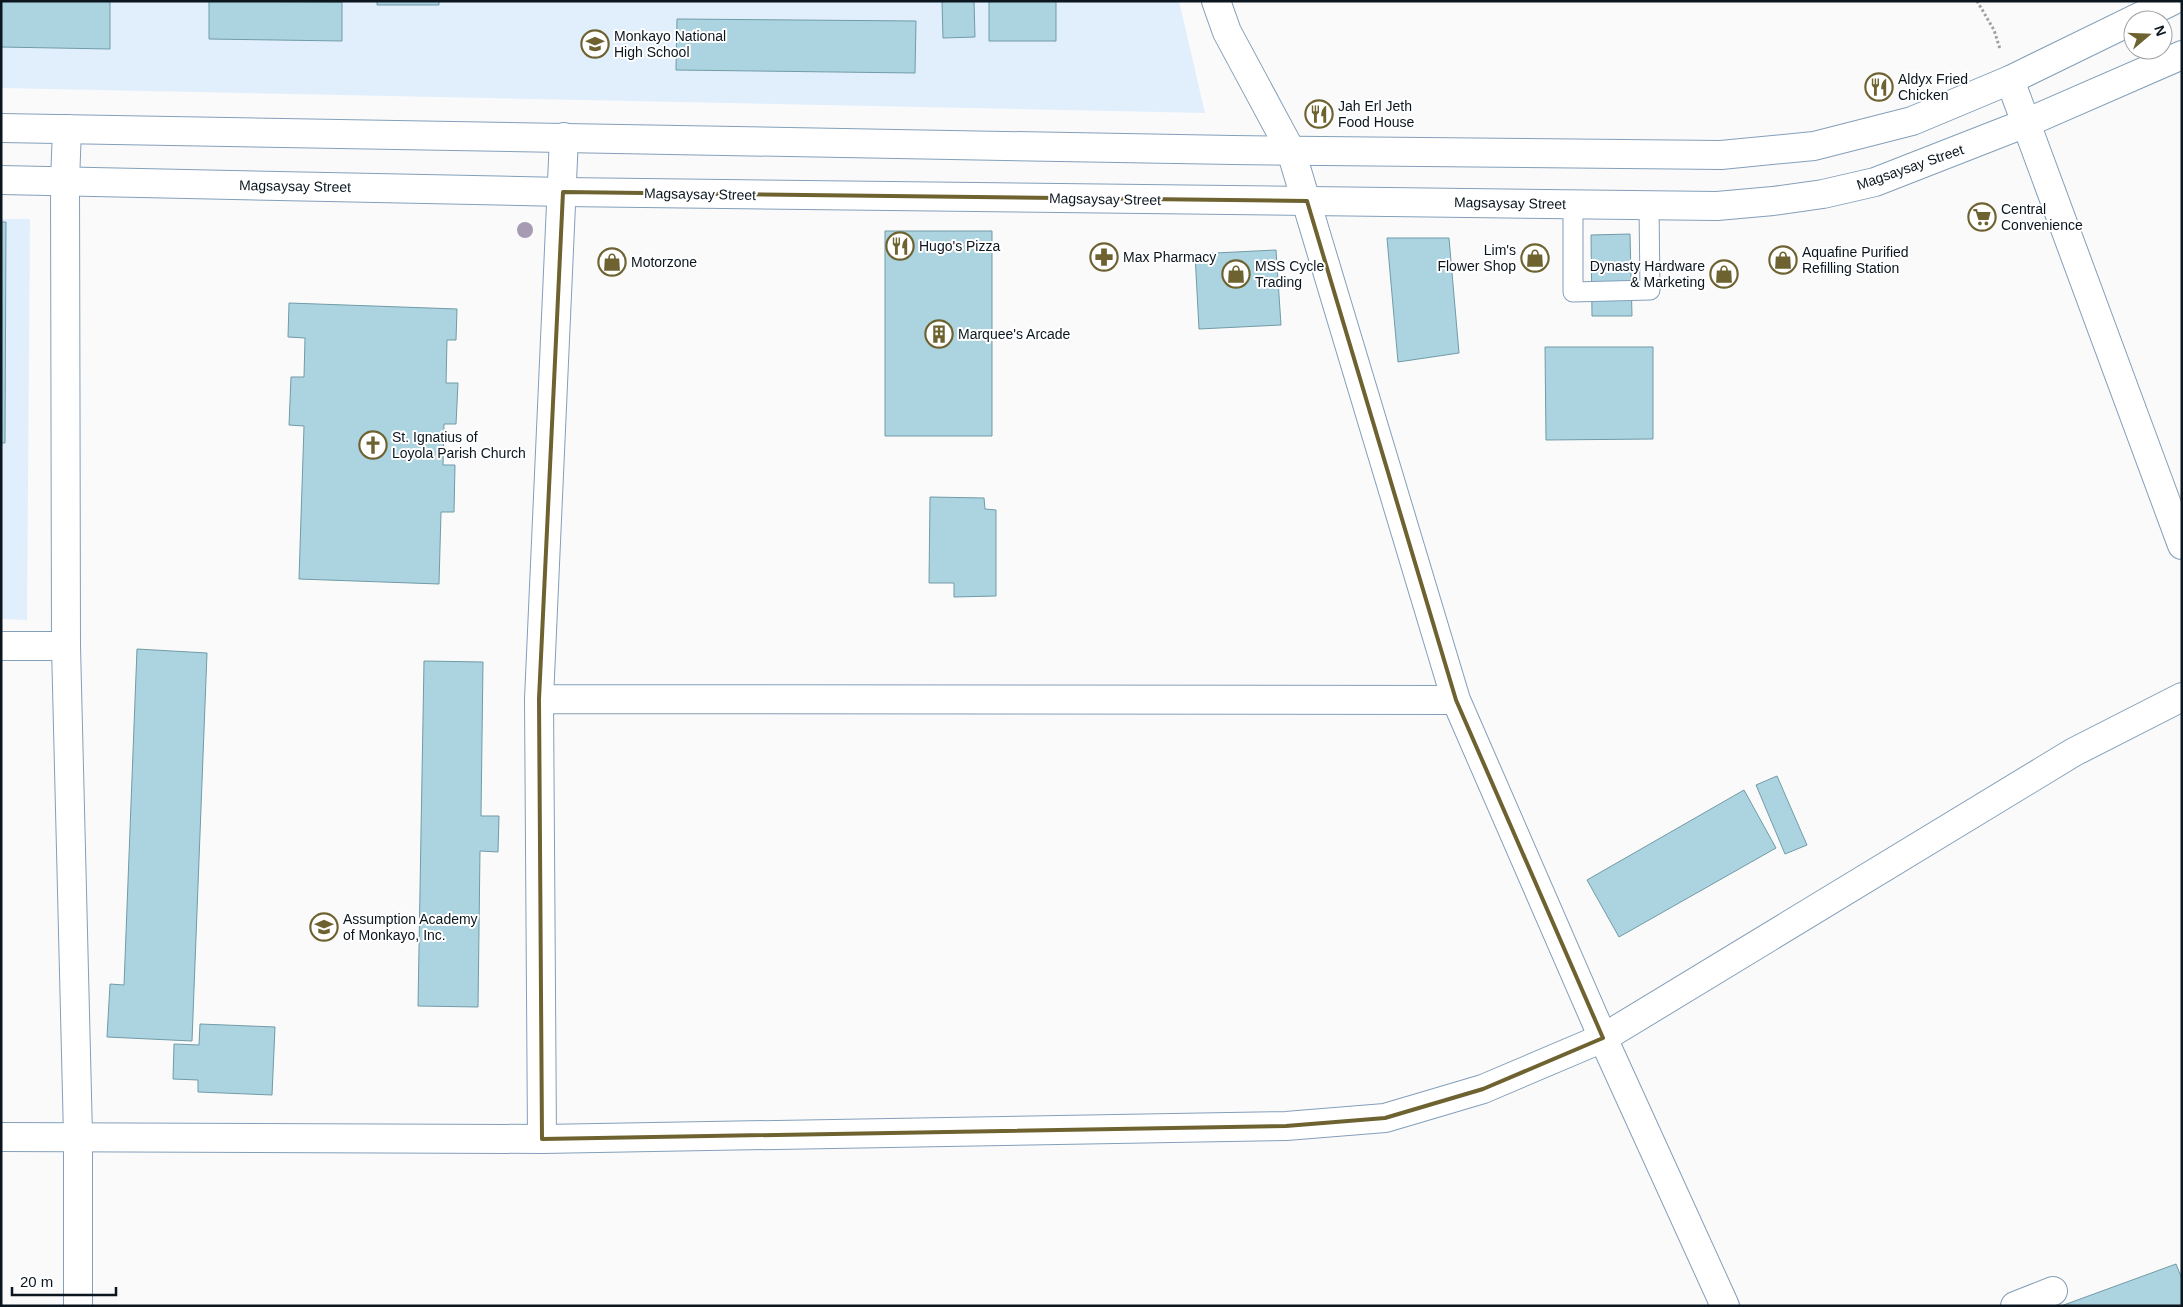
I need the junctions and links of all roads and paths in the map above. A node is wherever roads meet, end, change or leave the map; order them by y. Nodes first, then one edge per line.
1 (1216, 1) edge
2 (1977, 1) edge
3 (2172, 1) edge
4 (2182, 55) edge
5 (2010, 80) junction
6 (2026, 123) junction
7 (1, 128) edge
8 (67, 129) junction
9 (564, 137) junction
10 (1291, 151) junction
11 (1, 180) edge
12 (65, 181) junction
13 (563, 192) junction
14 (1307, 201) junction
15 (1573, 204) junction
16 (1650, 205) junction
17 (2182, 545) edge
18 (1, 646) edge
19 (66, 646) junction
20 (2182, 696) edge
21 (539, 699) junction
22 (1456, 700) junction
23 (1603, 1038) junction
24 (78, 1136) junction
25 (1, 1137) edge
26 (542, 1139) junction
27 (2053, 1291) dead end
28 (78, 1306) edge
29 (1725, 1306) edge
30 (2015, 1306) edge

1 - 10 street
2 - 5 path
3 - 5 street
4 - 6 street, Magsaysay Street
5 - 6 street
5 - 10 street
6 - 16 street, Magsaysay Street
6 - 17 street
7 - 8 street
8 - 9 street
8 - 12 street
9 - 10 street
9 - 13 street
10 - 14 street
11 - 12 street, Magsaysay Street
12 - 13 street, Magsaysay Street
12 - 19 street
13 - 14 street, Magsaysay Street
13 - 21 street
14 - 15 street, Magsaysay Street
14 - 22 street
15 - 16 street, Magsaysay Street
15 - 16 lane
18 - 19 street
19 - 24 street
20 - 23 street
21 - 22 street
21 - 26 street
22 - 23 street
23 - 26 street
23 - 29 street
24 - 25 street
24 - 26 street
24 - 28 street
27 - 30 street

